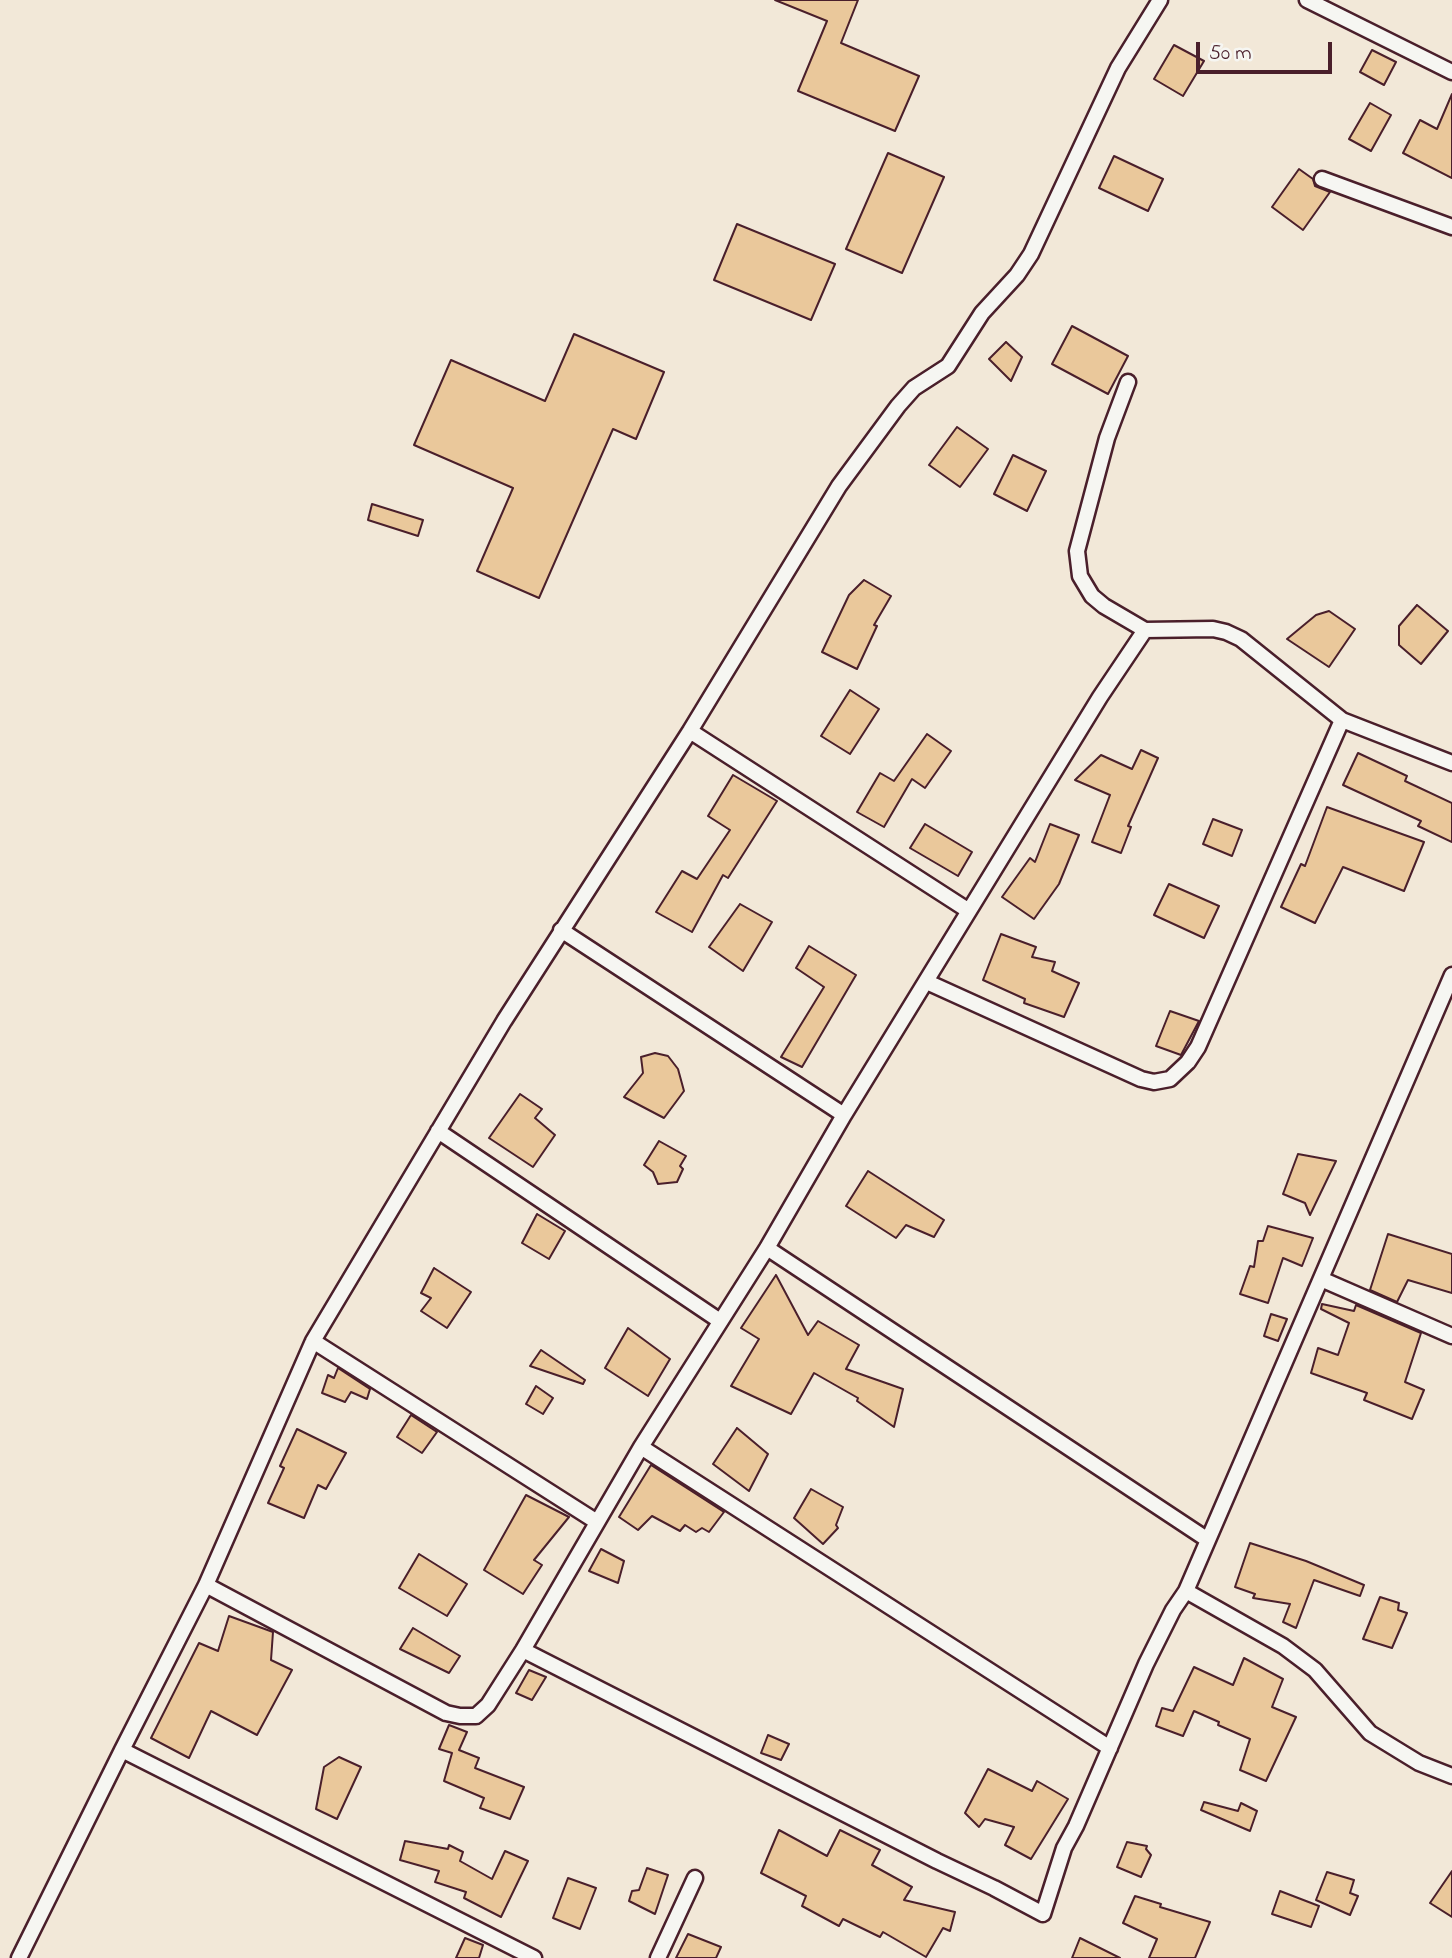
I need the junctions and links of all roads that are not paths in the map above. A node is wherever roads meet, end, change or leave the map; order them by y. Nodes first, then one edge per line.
1 (1160, 0) edge
2 (1307, 0) edge
3 (1452, 72) edge
4 (1322, 179) dead end
5 (1452, 227) edge
6 (1128, 382) dead end
7 (1145, 629) junction
8 (1342, 720) junction
9 (690, 731) junction
10 (1452, 763) edge
11 (969, 911) junction
12 (561, 930) junction
13 (1452, 975) edge
14 (927, 982) junction
15 (844, 1115) junction
16 (438, 1131) junction
17 (766, 1248) junction
18 (1321, 1279) junction
19 (720, 1321) junction
20 (1452, 1336) edge
21 (313, 1341) junction
22 (641, 1447) junction
23 (597, 1522) junction
24 (1208, 1540) junction
25 (206, 1585) junction
26 (1186, 1591) junction
27 (523, 1650) junction
28 (1110, 1748) junction
29 (122, 1749) junction
30 (1451, 1773) edge
31 (695, 1878) dead end
32 (19, 1958) edge
33 (534, 1958) edge
34 (658, 1958) edge

1 - 9 street
2 - 3 street
4 - 5 street
6 - 7 street
7 - 8 street
7 - 11 street
8 - 10 street
8 - 14 street
9 - 11 street
9 - 12 street
11 - 14 street
12 - 15 street
12 - 16 street
13 - 18 street
14 - 15 street
15 - 17 street
16 - 19 street
16 - 21 street
17 - 19 street
17 - 24 street
18 - 20 street
18 - 24 street
19 - 22 street
21 - 23 street
21 - 25 street
22 - 23 street
22 - 28 street
23 - 27 street
24 - 26 street
25 - 27 street
25 - 29 street
26 - 28 street
26 - 30 street
27 - 28 street
29 - 32 street
29 - 33 street
31 - 34 street

